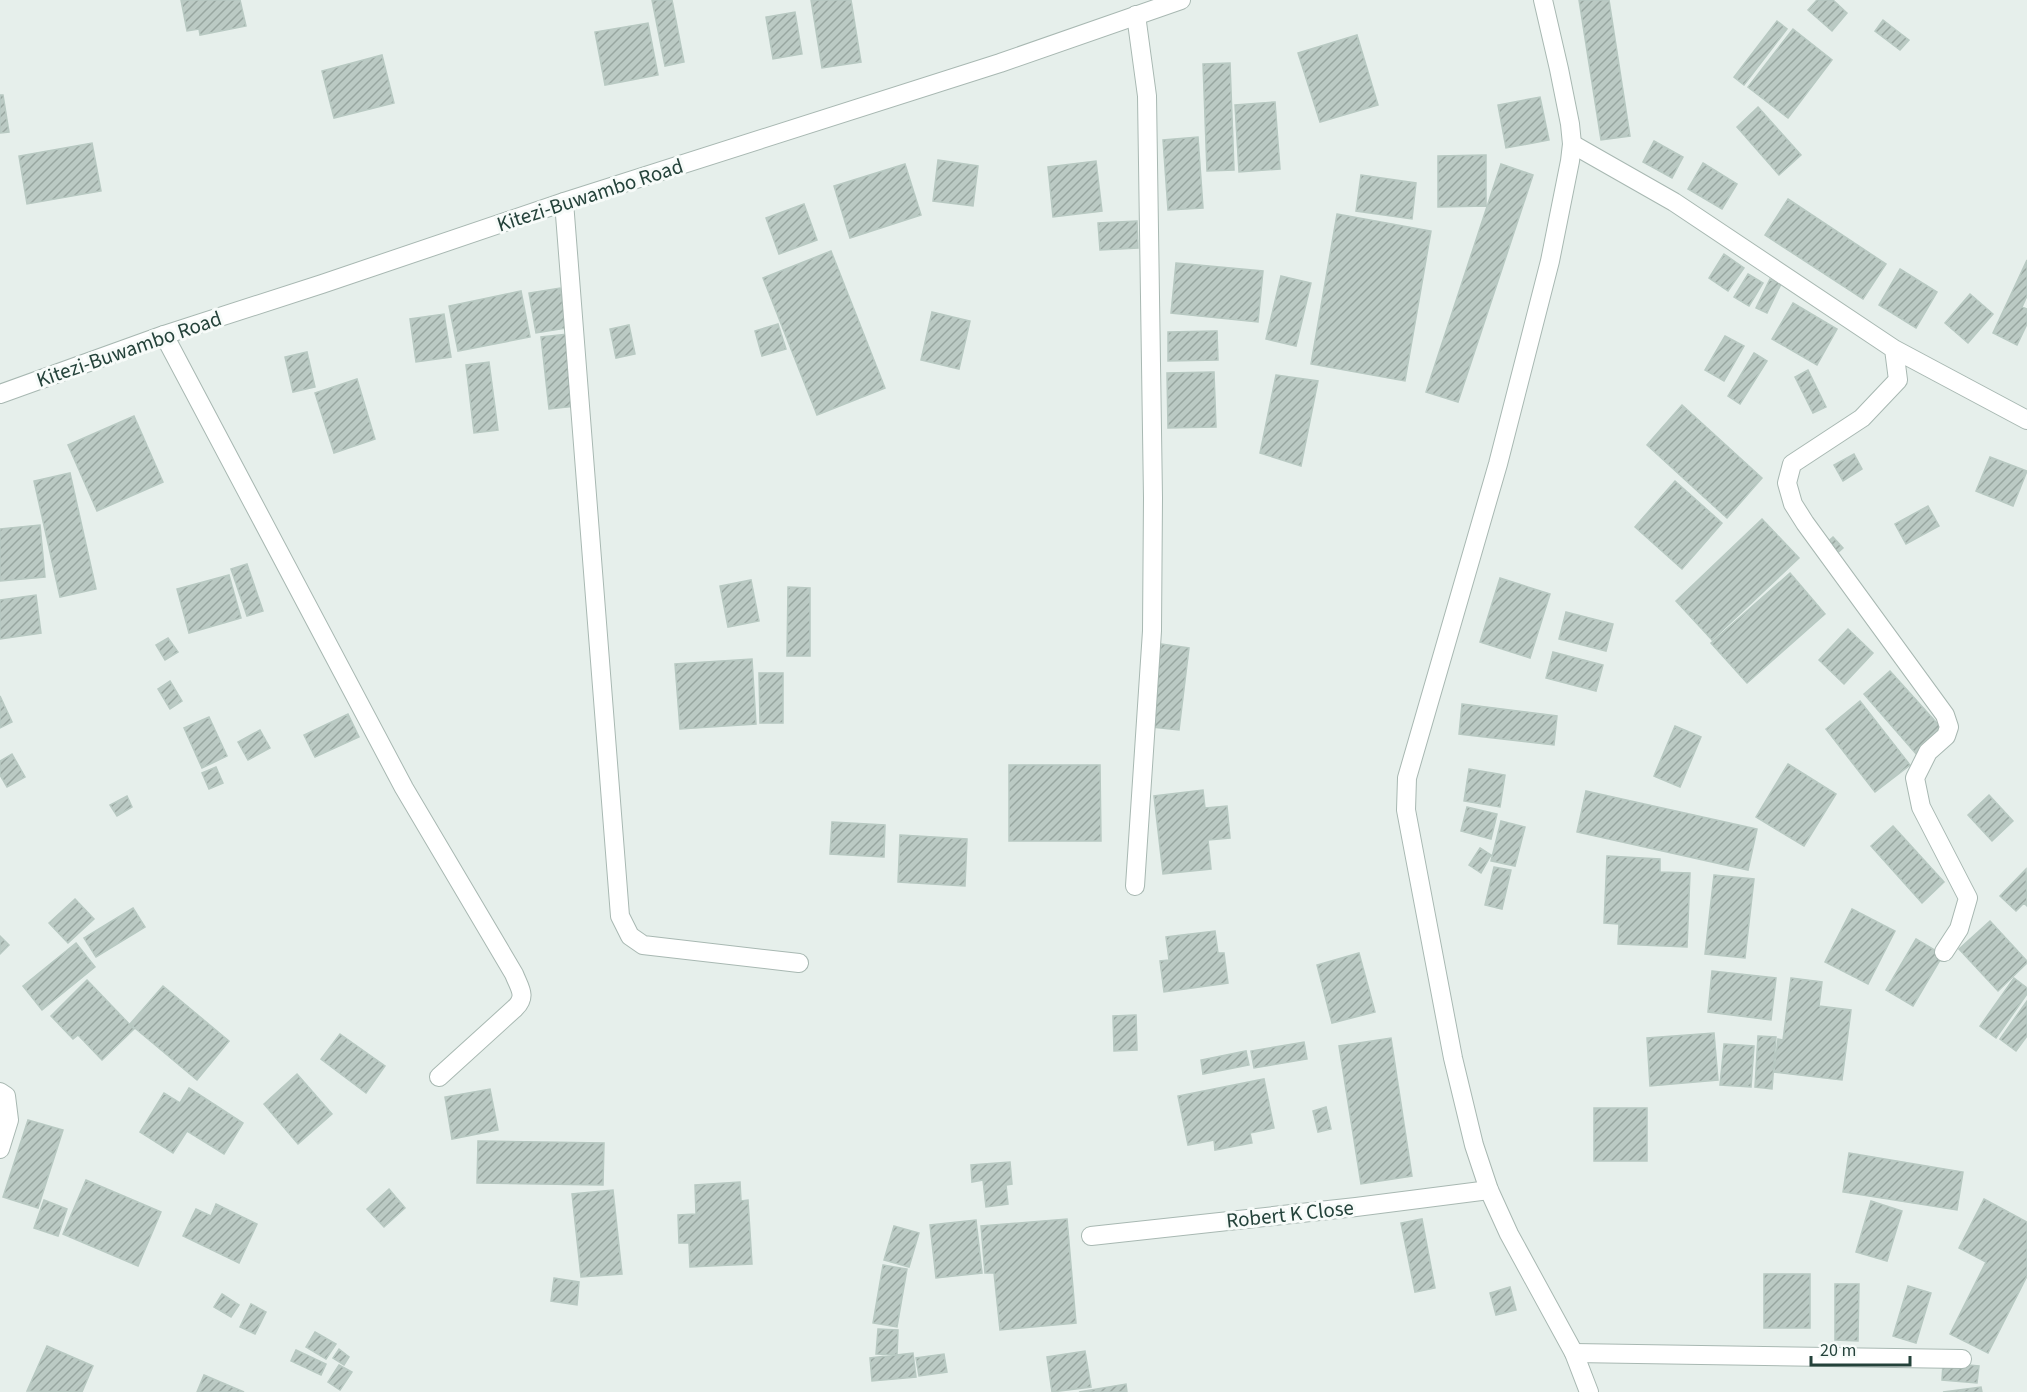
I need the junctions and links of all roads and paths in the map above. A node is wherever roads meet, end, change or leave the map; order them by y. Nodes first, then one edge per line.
1 (1181, 0) edge
2 (1543, 0) edge
3 (1136, 15) junction
4 (1572, 144) junction
5 (564, 202) junction
6 (164, 335) junction
7 (1894, 349) junction
8 (0, 394) edge
9 (2027, 420) edge
10 (1135, 886) dead end
11 (1944, 952) dead end
12 (799, 963) dead end
13 (439, 1077) dead end
14 (0, 1092) edge
15 (0, 1149) edge
16 (1490, 1190) junction
17 (1091, 1236) dead end
18 (1574, 1353) junction
19 (1962, 1359) dead end
20 (1589, 1392) edge

1 - 3 street, Kitezi-Buwambo Road
2 - 4 street
3 - 5 street, Kitezi-Buwambo Road
3 - 10 street
4 - 7 street
4 - 16 street
5 - 6 street, Kitezi-Buwambo Road
5 - 12 street
6 - 8 street, Kitezi-Buwambo Road
6 - 13 street
7 - 9 street
7 - 11 street
14 - 15 street
16 - 17 street, Robert K Close
16 - 18 street
18 - 19 street
18 - 20 street

